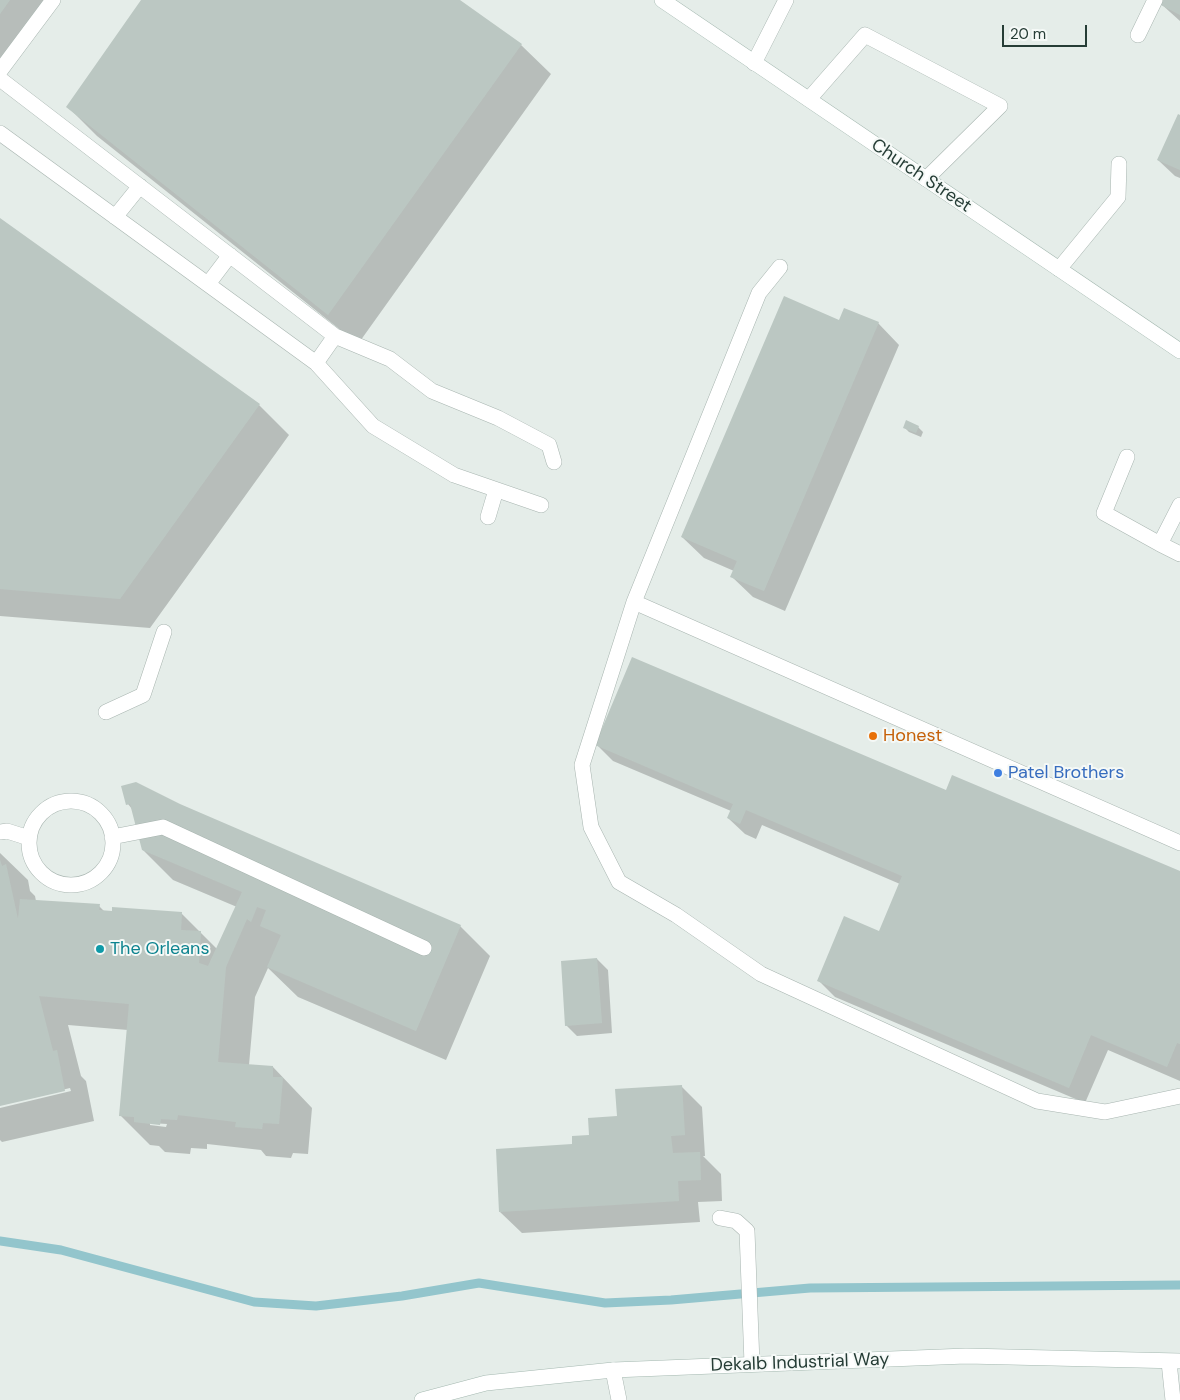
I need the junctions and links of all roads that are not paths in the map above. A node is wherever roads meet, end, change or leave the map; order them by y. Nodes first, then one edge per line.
1 (53, 0) edge
2 (662, 0) edge
3 (786, 0) edge
4 (1155, 0) edge
5 (1138, 36) dead end
6 (754, 63) junction
7 (0, 71) edge
8 (0, 79) edge
9 (809, 100) junction
10 (0, 133) edge
11 (1119, 164) dead end
12 (926, 179) junction
13 (140, 186) junction
14 (116, 217) junction
15 (230, 255) junction
16 (780, 267) dead end
17 (1059, 269) junction
18 (208, 284) junction
19 (335, 336) junction
20 (1180, 351) edge
21 (316, 362) junction
22 (1127, 457) dead end
23 (554, 462) dead end
24 (496, 490) junction
25 (541, 505) dead end
26 (1180, 505) edge
27 (488, 517) dead end
28 (1160, 544) junction
29 (1180, 554) edge
30 (634, 602) junction
31 (164, 632) dead end
32 (106, 712) dead end
33 (0, 832) edge
34 (112, 837) junction
35 (29, 838) junction
36 (1180, 842) edge
37 (424, 948) dead end
38 (1180, 1096) edge
39 (720, 1218) dead end
40 (1174, 1362) edge
41 (752, 1364) junction
42 (613, 1370) junction
43 (422, 1400) edge
44 (619, 1400) edge
45 (1173, 1400) edge

1 - 7 main road
2 - 6 main road, Church Street
3 - 6 main road
4 - 5 main road
6 - 9 main road, Church Street
8 - 13 main road
9 - 12 main road, Church Street
9 - 12 main road
10 - 14 main road
11 - 17 main road
12 - 17 main road, Church Street
13 - 14 main road
13 - 15 main road
14 - 18 main road
15 - 18 main road
15 - 19 main road
16 - 30 main road
17 - 20 main road, Church Street
18 - 21 main road
19 - 21 main road
19 - 23 main road
21 - 24 main road
22 - 28 main road
24 - 25 main road
24 - 27 main road
26 - 28 main road
28 - 29 main road
30 - 36 main road
30 - 38 main road
31 - 32 main road
33 - 35 main road
34 - 35 main road
34 - 35 main road
34 - 37 main road
39 - 41 main road
40 - 41 main road, Dekalb Industrial Way
40 - 45 main road
41 - 42 main road, Dekalb Industrial Way
42 - 43 main road, Dekalb Industrial Way
42 - 44 main road

